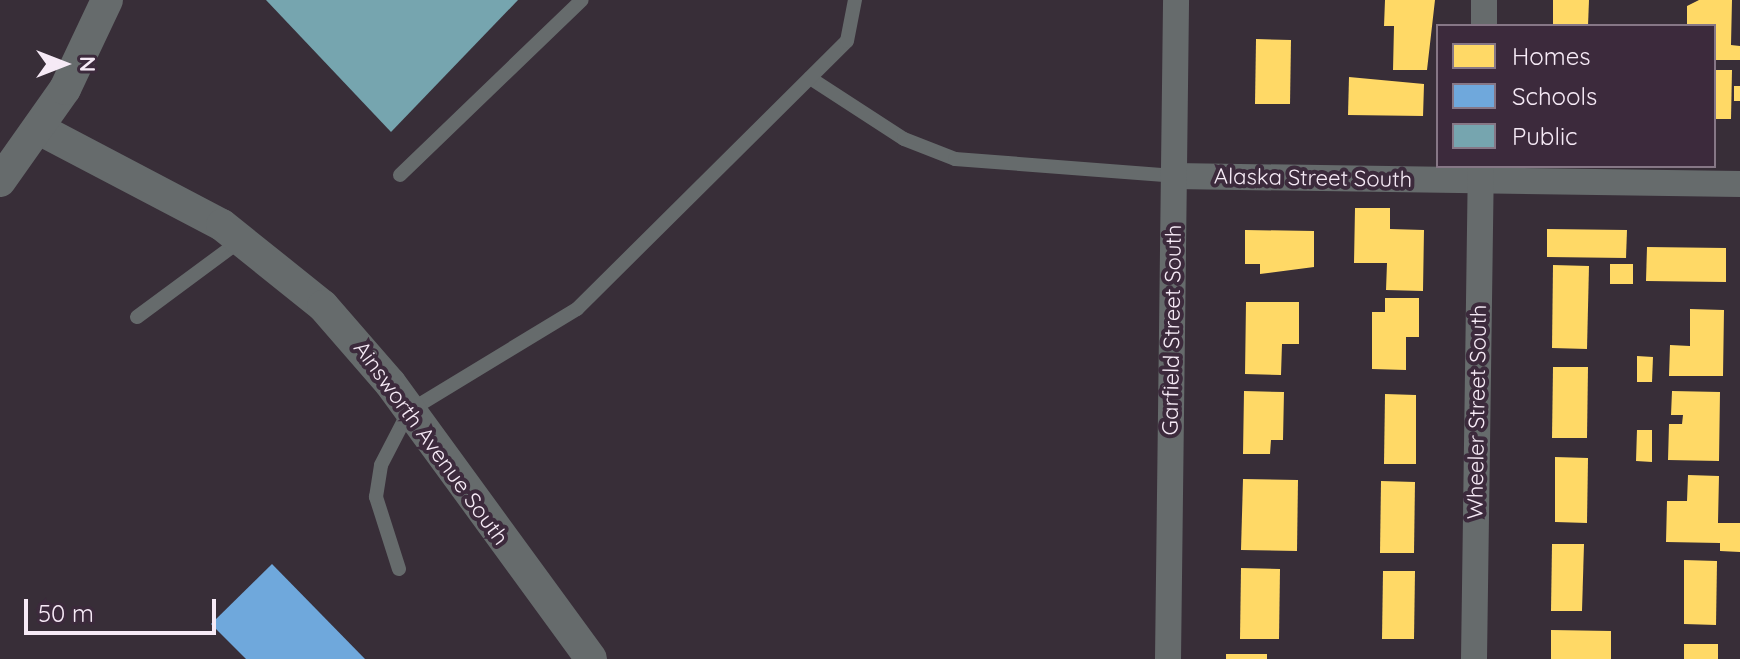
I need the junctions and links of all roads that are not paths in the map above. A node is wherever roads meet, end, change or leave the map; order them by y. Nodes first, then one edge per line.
1 (107, 0) edge
2 (582, 0) edge
3 (855, 0) edge
4 (1176, 0) edge
5 (1484, 0) edge
6 (1484, 24) edge
7 (810, 78) junction
8 (41, 130) junction
9 (1481, 173) edge
10 (400, 175) dead end
11 (1174, 176) junction
12 (0, 181) edge
13 (1740, 184) edge
14 (241, 240) junction
15 (137, 317) dead end
16 (409, 411) junction
17 (399, 569) dead end
18 (591, 659) edge
19 (1168, 659) edge
20 (1474, 659) edge

1 - 8 street
2 - 10 lane
3 - 7 lane
4 - 11 street, Garfield Street South
5 - 6 street
7 - 11 lane
7 - 16 lane
8 - 12 street
8 - 14 street, Ainsworth Avenue South
9 - 11 street, Alaska Street South
9 - 13 street, Alaska Street South
9 - 20 street, Wheeler Street South
11 - 19 street, Garfield Street South
14 - 15 lane
14 - 16 street, Ainsworth Avenue South
16 - 17 lane
16 - 18 street, Ainsworth Avenue South

